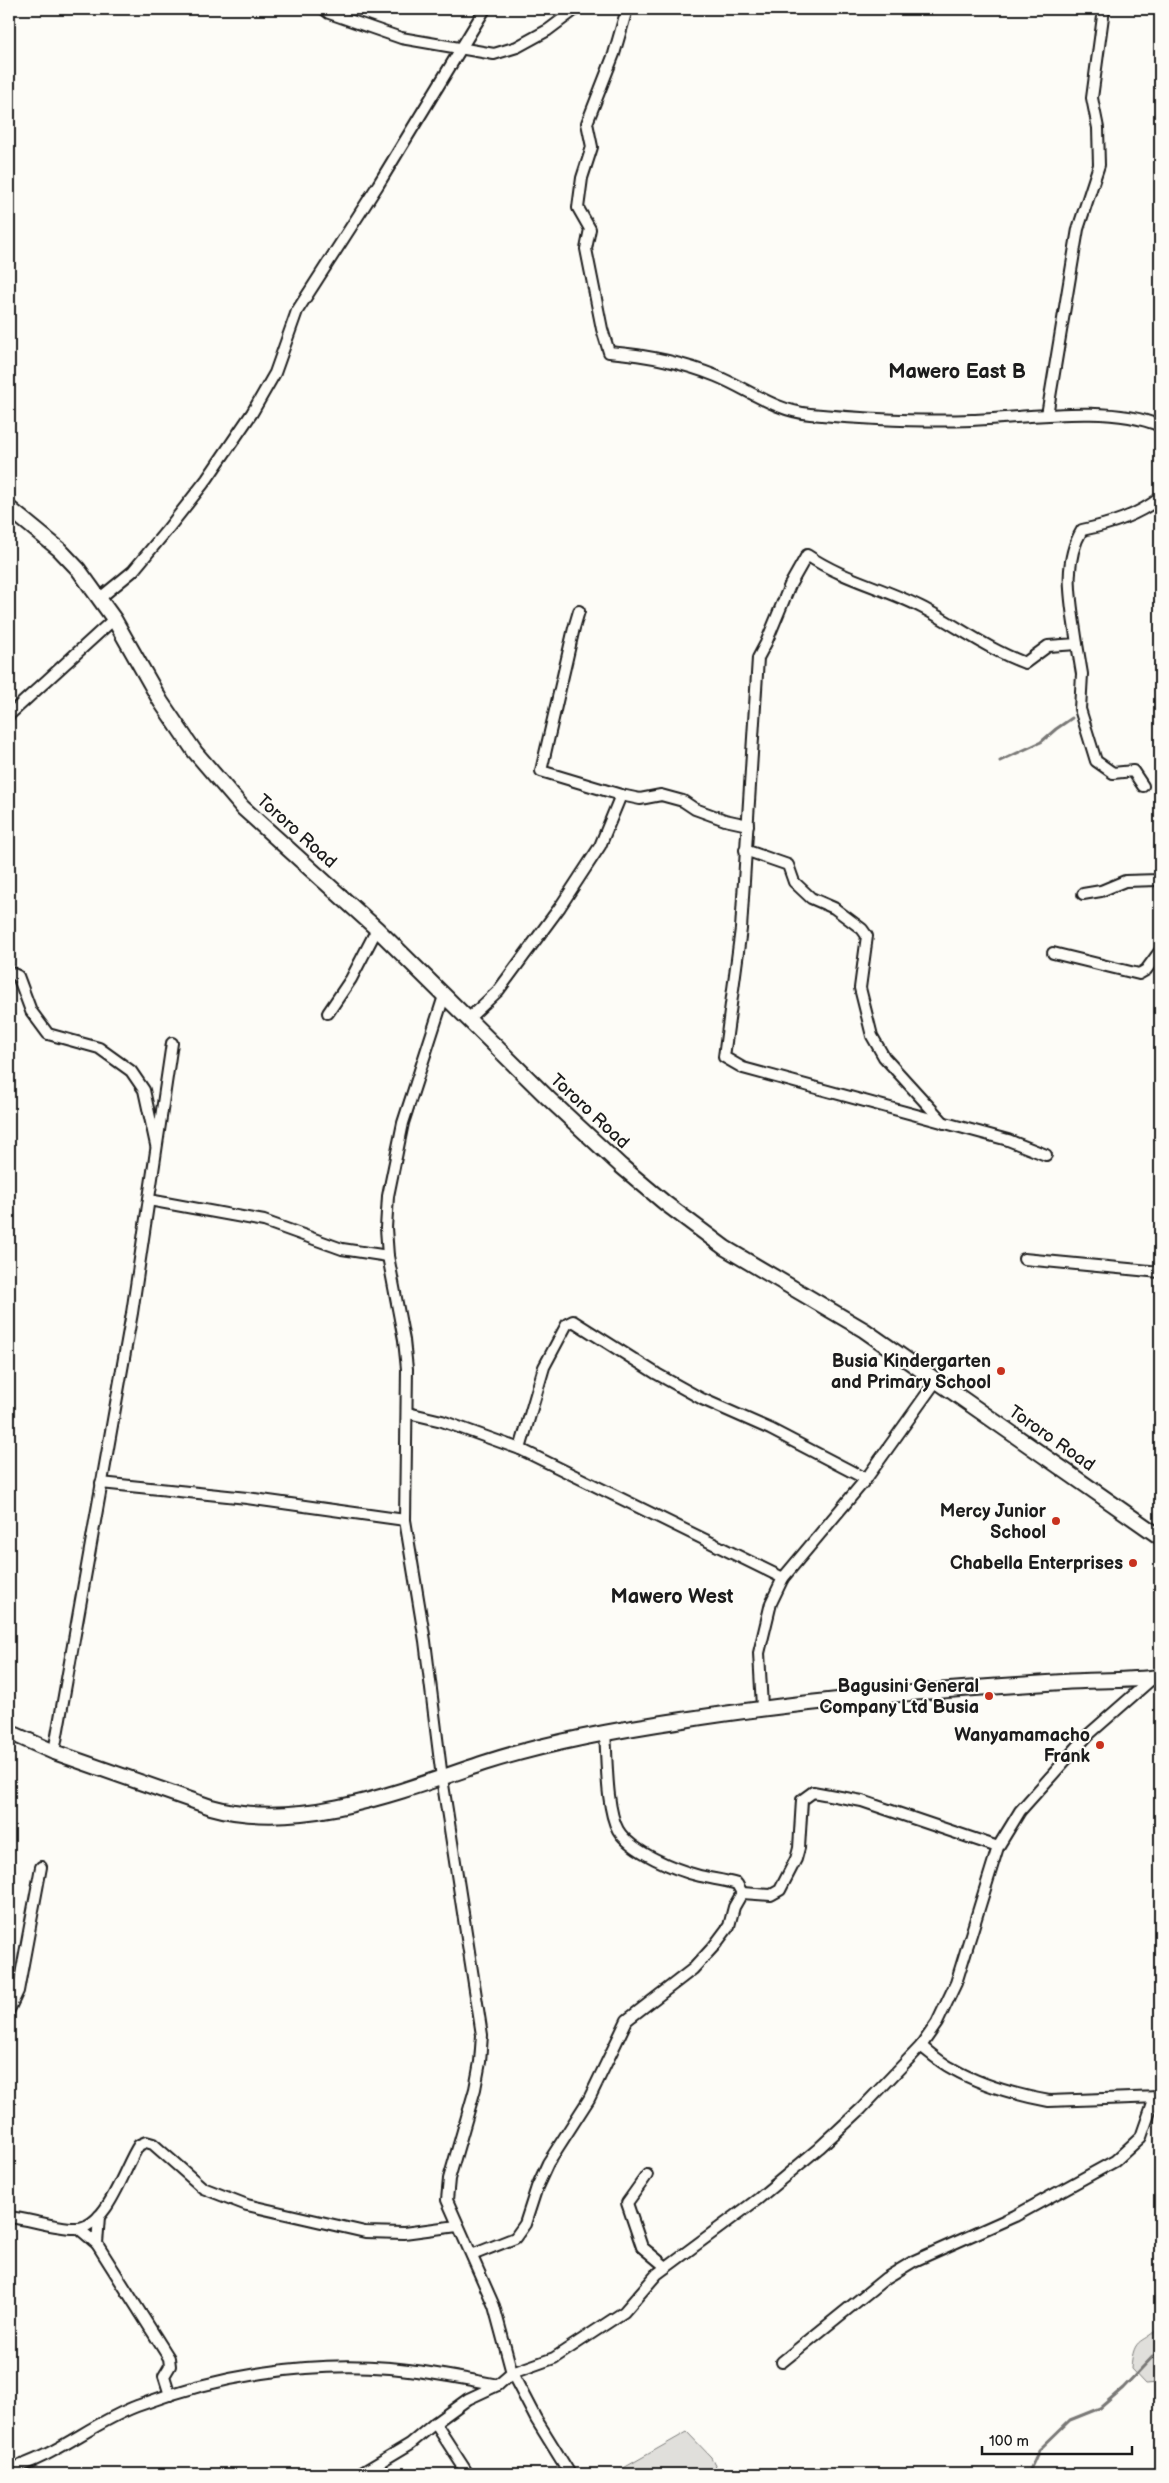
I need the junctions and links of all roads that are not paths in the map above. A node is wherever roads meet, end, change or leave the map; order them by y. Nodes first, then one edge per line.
1 (324, 9) edge
2 (485, 9) edge
3 (576, 9) edge
4 (627, 9) edge
5 (1104, 9) edge
6 (460, 48) junction
7 (1047, 414) junction
8 (1160, 414) edge
9 (1157, 424) edge
10 (1160, 498) edge
11 (9, 508) edge
12 (100, 598) junction
13 (580, 611) dead end
14 (114, 619) junction
15 (1076, 644) junction
16 (9, 715) edge
17 (1143, 786) dead end
18 (621, 795) junction
19 (748, 825) junction
20 (745, 850) junction
21 (1160, 877) edge
22 (1083, 894) dead end
23 (377, 930) junction
24 (1160, 951) edge
25 (1053, 953) dead end
26 (9, 972) edge
27 (444, 996) junction
28 (328, 1013) dead end
29 (468, 1019) junction
30 (172, 1043) dead end
31 (944, 1124) junction
32 (158, 1151) junction
33 (1046, 1154) dead end
34 (149, 1200) junction
35 (388, 1256) junction
36 (1024, 1259) dead end
37 (1160, 1272) edge
38 (936, 1381) junction
39 (408, 1413) junction
40 (520, 1448) junction
41 (866, 1479) junction
42 (101, 1483) junction
43 (405, 1520) junction
44 (1159, 1533) edge
45 (783, 1578) junction
46 (1157, 1678) edge
47 (762, 1707) junction
48 (9, 1732) edge
49 (605, 1732) junction
50 (54, 1752) junction
51 (442, 1778) junction
52 (998, 1847) junction
53 (41, 1867) dead end
54 (742, 1893) junction
55 (9, 2010) edge
56 (921, 2046) junction
57 (1158, 2097) edge
58 (647, 2175) dead end
59 (99, 2216) junction
60 (9, 2217) edge
61 (456, 2226) junction
62 (78, 2228) junction
63 (97, 2244) junction
64 (472, 2255) junction
65 (666, 2267) junction
66 (782, 2362) dead end
67 (512, 2373) junction
68 (498, 2384) junction
69 (170, 2395) junction
70 (435, 2423) junction
71 (9, 2469) edge
72 (360, 2474) edge
73 (468, 2474) edge
74 (570, 2474) edge

1 - 6 street
2 - 6 street
3 - 6 street
4 - 7 street
5 - 7 street
6 - 12 street
7 - 9 street
8 - 9 street
10 - 15 street
11 - 12 main road, Tororo Road
12 - 14 main road, Tororo Road
13 - 18 street
14 - 16 street
14 - 23 main road, Tororo Road
15 - 17 street
15 - 19 street
18 - 19 street
18 - 29 street
19 - 20 street
20 - 31 street
20 - 31 street
21 - 22 street
23 - 27 main road, Tororo Road
23 - 28 street
24 - 25 street
26 - 32 street
27 - 29 main road, Tororo Road
27 - 35 street
29 - 38 main road, Tororo Road
30 - 32 street
31 - 33 street
32 - 34 street
34 - 35 street
34 - 42 street
35 - 39 street
36 - 37 street
38 - 41 street
38 - 44 main road, Tororo Road
39 - 40 street
39 - 43 street
40 - 41 street
40 - 45 street
41 - 45 street
42 - 43 street
42 - 50 street
43 - 51 street
45 - 47 street
46 - 47 main road
46 - 52 street
47 - 49 main road
48 - 50 main road
49 - 51 main road
49 - 54 street
50 - 51 main road
51 - 61 street
52 - 54 street
52 - 56 street
53 - 55 street
54 - 64 street
56 - 57 street
56 - 65 street
57 - 66 street
58 - 65 street
59 - 61 street
59 - 62 street
59 - 63 street
60 - 62 street
61 - 64 street
62 - 63 street
63 - 69 street
64 - 67 street
65 - 67 street
67 - 68 street
67 - 74 street
68 - 69 street
68 - 70 street
69 - 71 street
70 - 72 street
70 - 73 street

